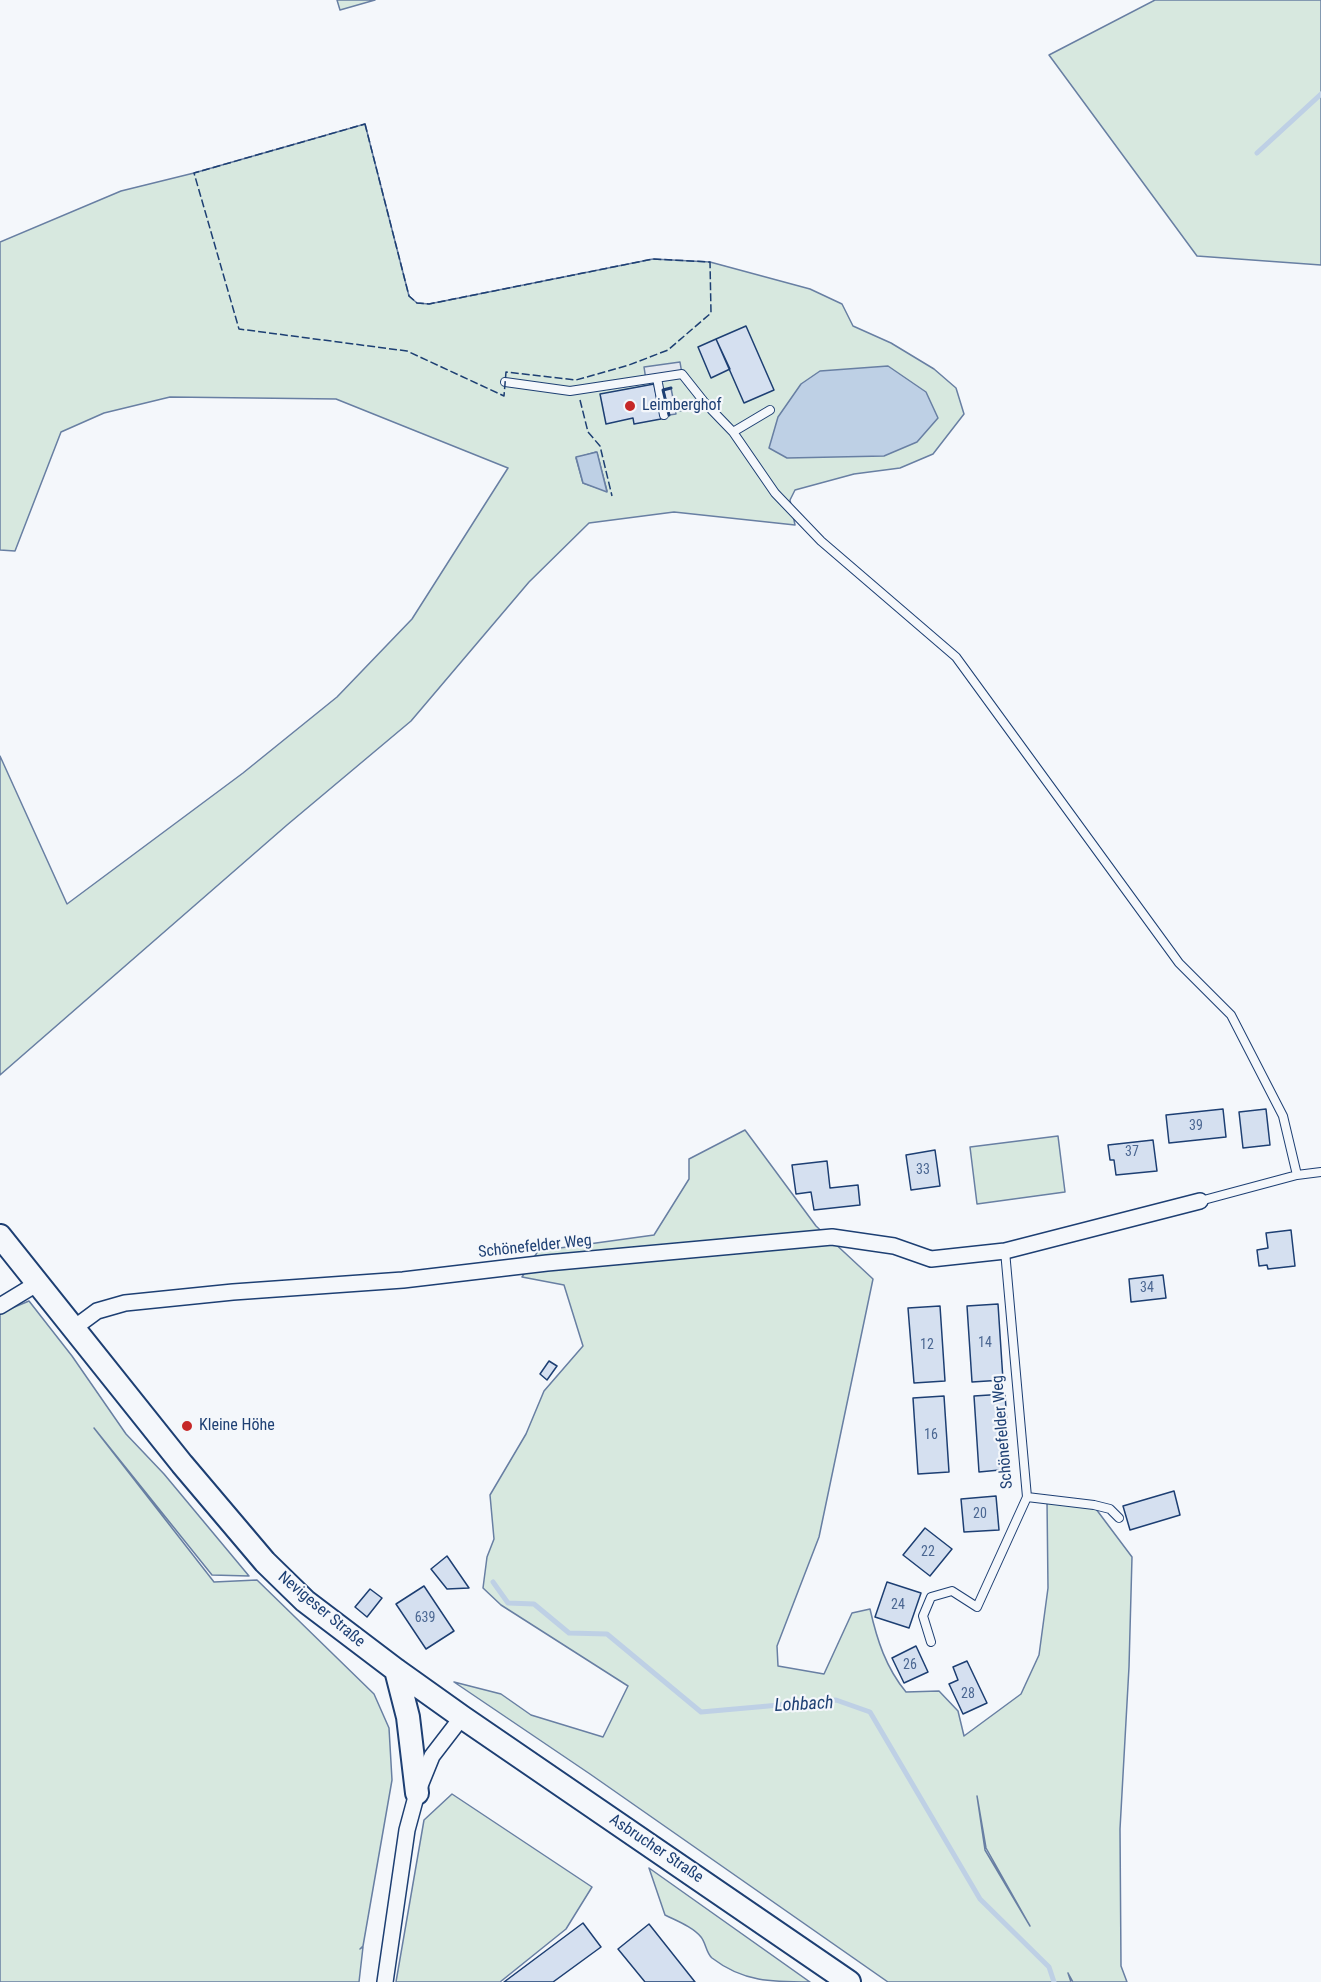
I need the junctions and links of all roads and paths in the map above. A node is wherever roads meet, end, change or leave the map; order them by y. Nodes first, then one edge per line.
1 (657, 378) junction
2 (505, 382) dead end
3 (705, 403) junction
4 (675, 407) dead end
5 (770, 410) dead end
6 (664, 415) dead end
7 (733, 432) junction
8 (1321, 1172) edge
9 (1297, 1175) junction
10 (1200, 1201) joint
11 (0, 1236) edge
12 (1005, 1251) junction
13 (38, 1283) junction
14 (0, 1306) edge
15 (74, 1328) junction
16 (1027, 1497) junction
17 (1119, 1518) dead end
18 (931, 1642) dead end
19 (396, 1670) junction
20 (462, 1717) junction
21 (417, 1793) junction
22 (385, 1982) edge
23 (849, 1982) edge

1 - 2 lane
1 - 3 lane
1 - 6 lane
3 - 4 lane
3 - 7 lane
5 - 7 lane
7 - 9 lane
8 - 9 lane, Schönefelder Weg
9 - 10 lane, Schönefelder Weg
10 - 12 street, Schönefelder Weg
11 - 13 main road, Nevigeser Straße
12 - 15 street, Schönefelder Weg
12 - 16 lane, Schönefelder Weg
13 - 14 street
13 - 15 main road, Nevigeser Straße
15 - 19 main road, Nevigeser Straße
16 - 17 lane
16 - 18 lane, Schönefelder Weg
19 - 20 main road, Nevigeser Straße
19 - 21 main road
20 - 21 street
20 - 23 main road, Asbrucher Straße
21 - 22 street

